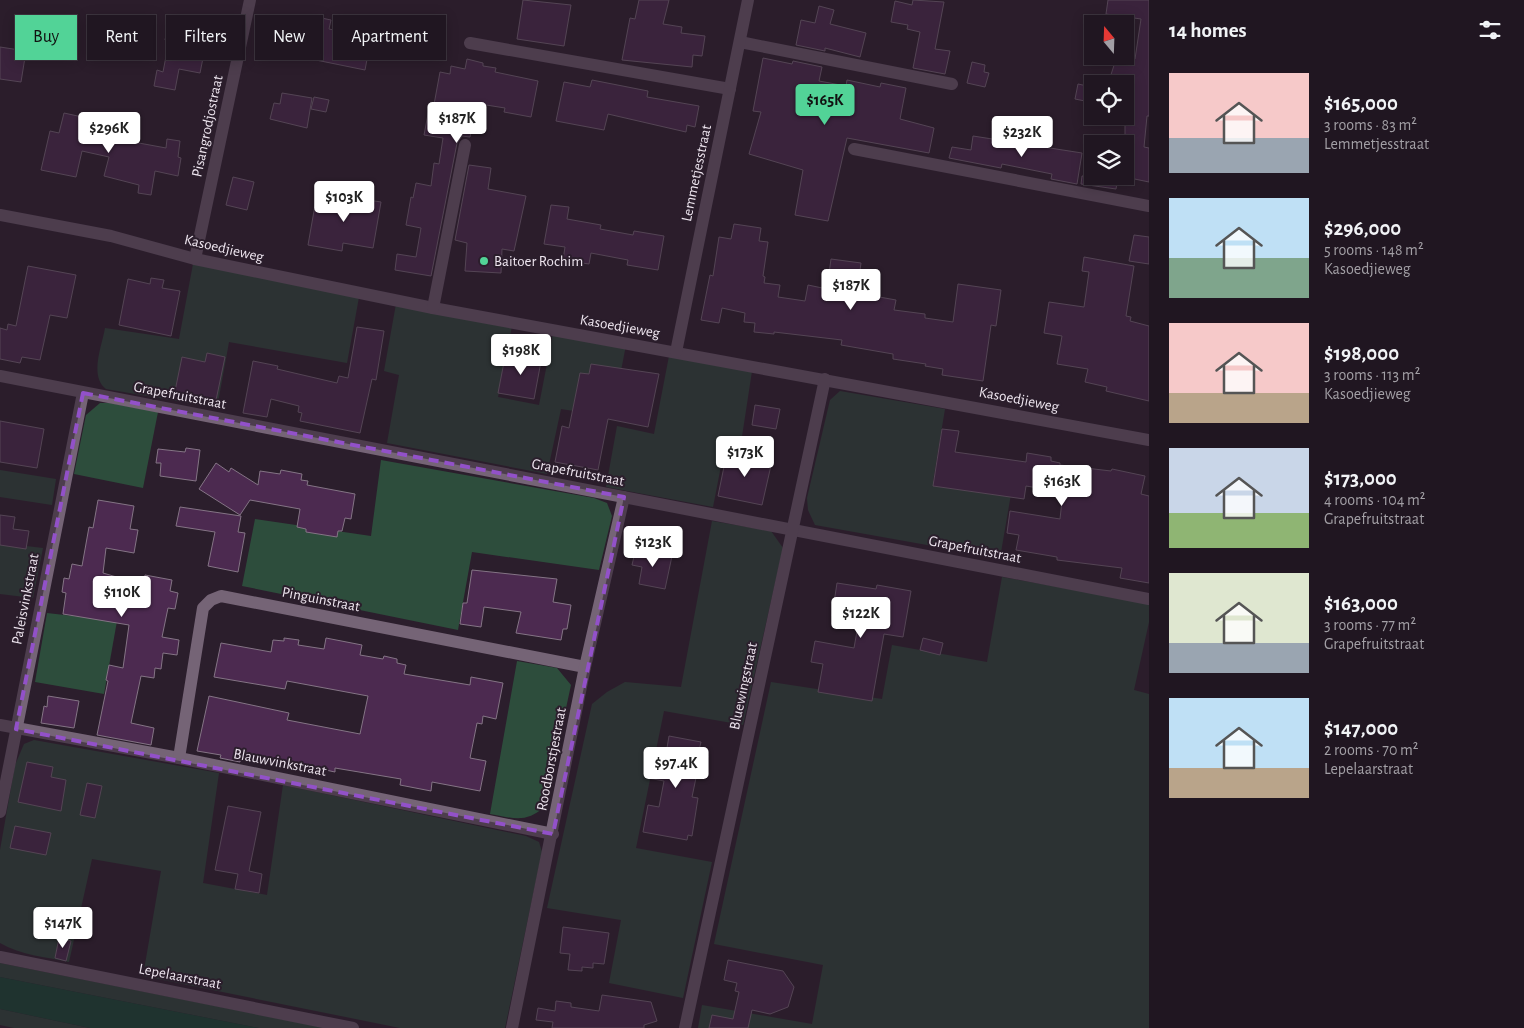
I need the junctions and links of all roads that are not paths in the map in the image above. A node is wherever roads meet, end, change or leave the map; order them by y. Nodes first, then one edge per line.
1 (250, 0) edge
2 (748, 0) edge
3 (740, 42) junction
4 (470, 43) dead end
5 (952, 84) dead end
6 (730, 89) junction
7 (465, 145) dead end
8 (854, 149) dead end
9 (1149, 206) edge
10 (0, 215) edge
11 (195, 259) junction
12 (433, 308) junction
13 (676, 352) junction
14 (0, 376) edge
15 (825, 379) junction
16 (83, 393) junction
17 (1149, 440) edge
18 (624, 497) junction
19 (793, 531) junction
20 (1149, 599) edge
21 (585, 667) junction
22 (0, 725) edge
23 (16, 728) junction
24 (179, 758) junction
25 (0, 812) edge
26 (553, 834) junction
27 (0, 957) edge
28 (353, 1028) edge
29 (512, 1028) edge
30 (685, 1028) edge

1 - 11 street, Pisangrodjostraat
2 - 3 street, Lemmetjesstraat
3 - 5 street
3 - 6 street, Lemmetjesstraat
4 - 6 street
6 - 13 street, Lemmetjesstraat
7 - 12 street
8 - 9 street
10 - 11 street, Kasoedjieweg
11 - 12 street, Kasoedjieweg
12 - 13 street, Kasoedjieweg
13 - 15 street, Kasoedjieweg
14 - 16 street, Grapefruitstraat
15 - 17 street, Kasoedjieweg
15 - 19 street, Bluewingstraat
16 - 18 street, Grapefruitstraat
16 - 23 street, Paleisvinkstraat
18 - 19 street, Grapefruitstraat
18 - 21 street, Roodborstjestraat
19 - 20 street, Grapefruitstraat
19 - 30 street, Bluewingstraat
21 - 24 street, Pinguinstraat
21 - 26 street, Roodborstjestraat
22 - 23 street, Blauwvinkstraat
23 - 24 street, Blauwvinkstraat
23 - 25 street, Paleisvinkstraat
24 - 26 street, Blauwvinkstraat
26 - 29 street, Roodborstjestraat
27 - 28 street, Lepelaarstraat

